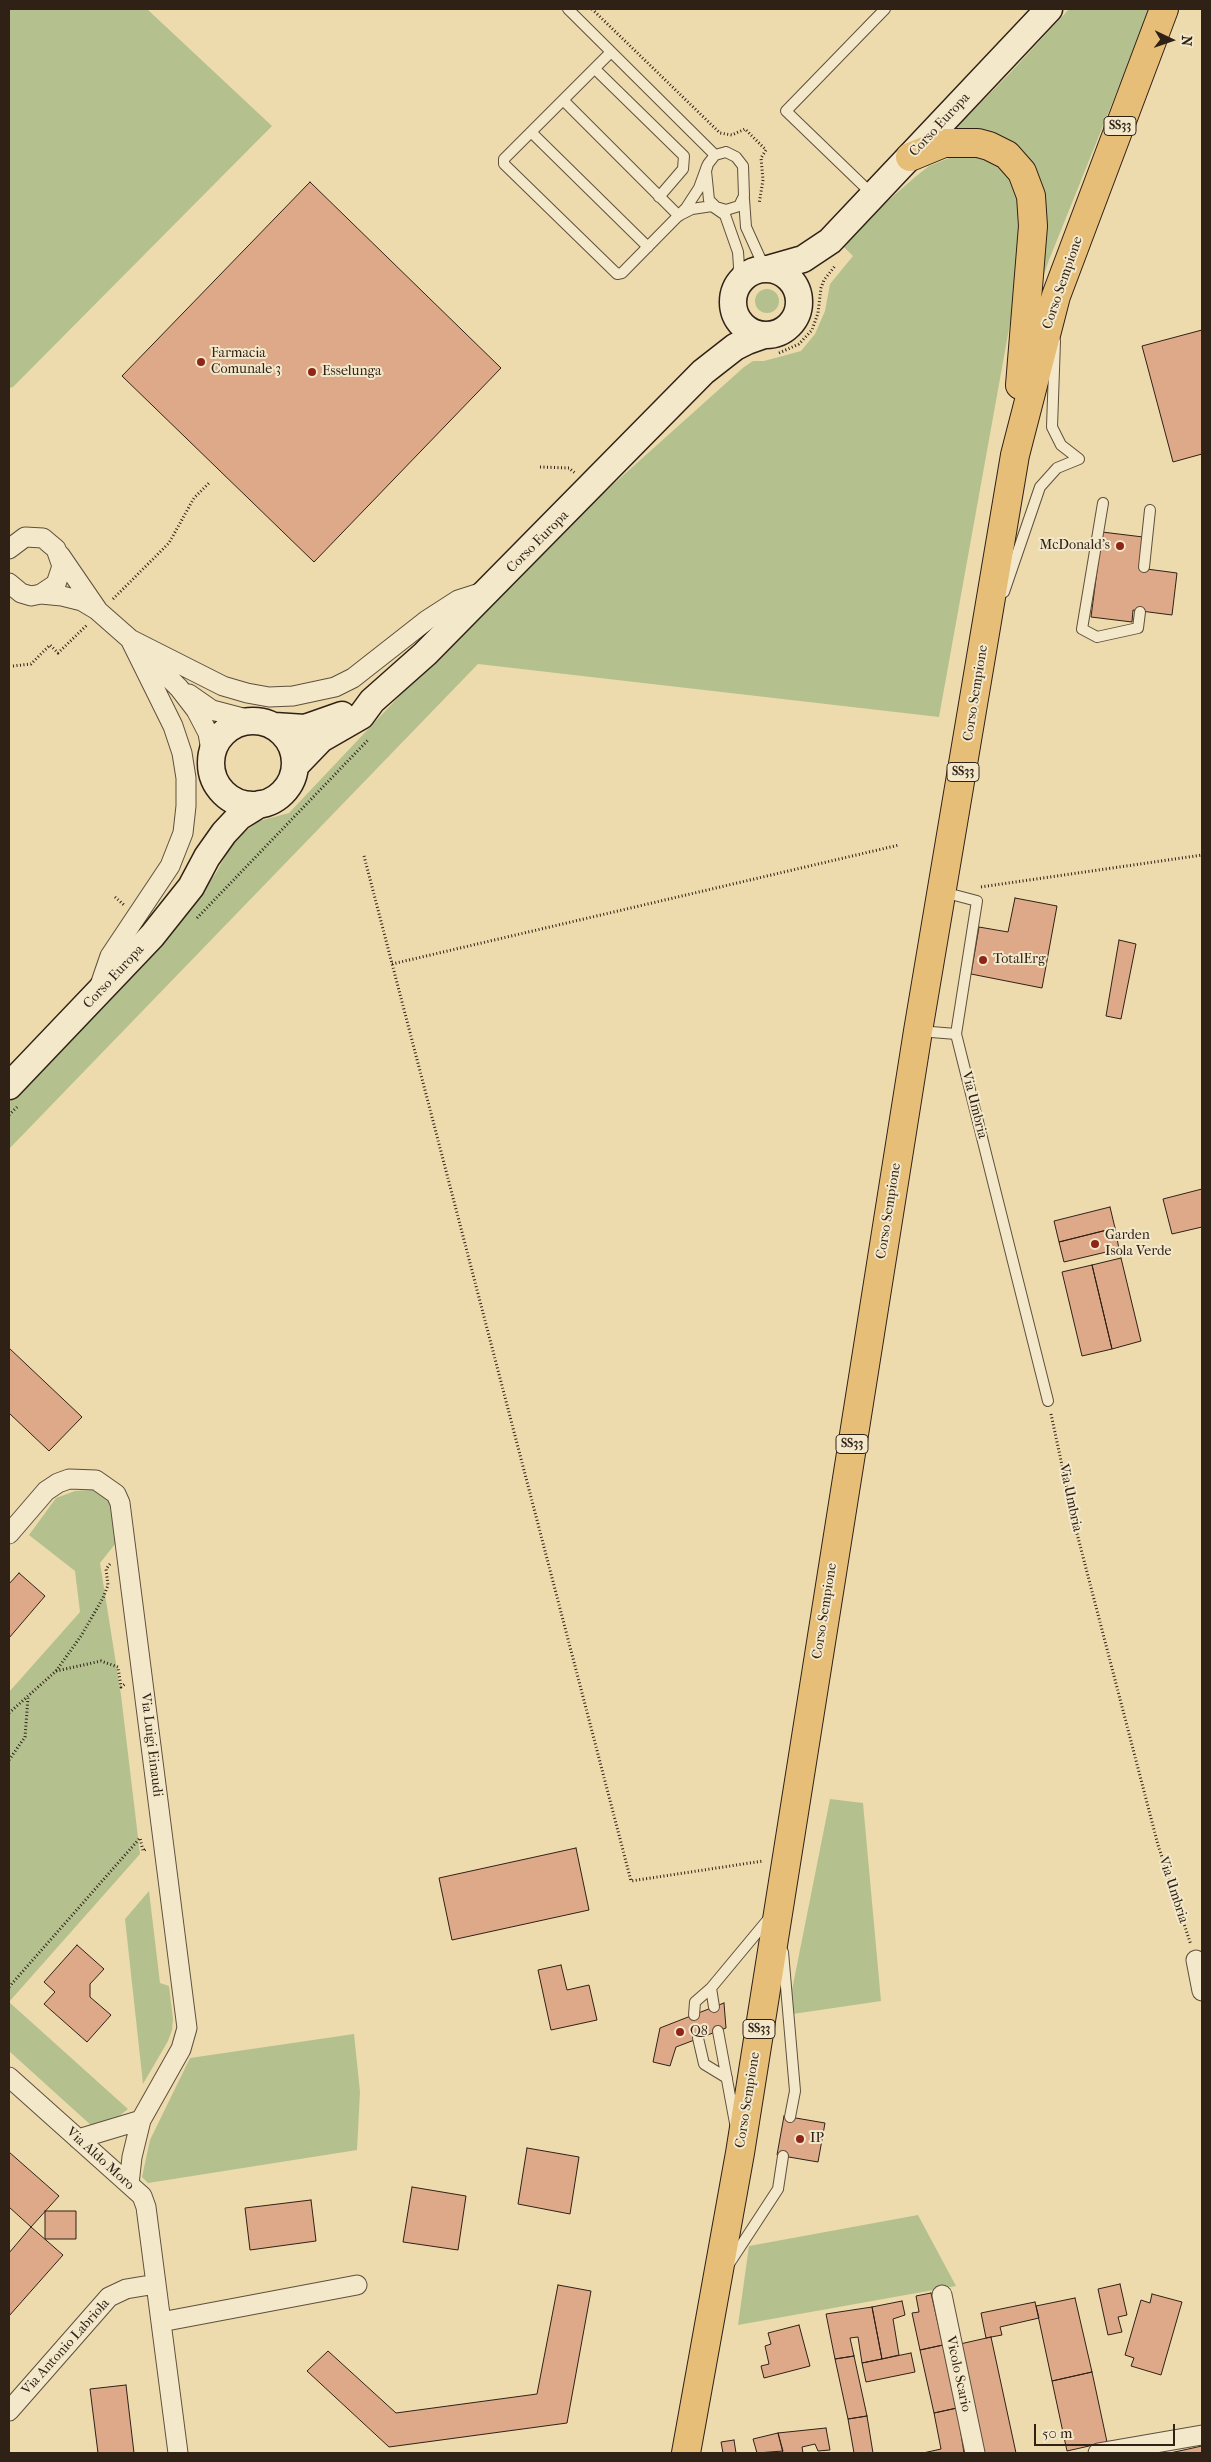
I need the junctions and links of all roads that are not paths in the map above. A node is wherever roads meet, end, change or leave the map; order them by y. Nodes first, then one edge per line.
1 (568, 9) edge
2 (885, 9) edge
3 (1049, 9) edge
4 (1164, 9) edge
5 (611, 52) junction
6 (595, 69) junction
7 (563, 100) junction
8 (531, 132) junction
9 (715, 155) junction
10 (910, 157) junction
11 (707, 166) junction
12 (873, 195) junction
13 (744, 196) junction
14 (660, 197) junction
15 (716, 207) junction
16 (679, 216) junction
17 (830, 241) junction
18 (648, 247) junction
19 (766, 269) junction
20 (734, 295) junction
21 (1056, 296) junction
22 (798, 311) junction
23 (764, 335) junction
24 (698, 376) junction
25 (1015, 455) junction
26 (1103, 503) dead end
27 (1150, 510) dead end
28 (9, 547) edge
29 (56, 548) junction
30 (1144, 567) dead end
31 (10, 585) edge
32 (491, 590) junction
33 (40, 594) junction
34 (99, 611) junction
35 (1140, 612) dead end
36 (130, 639) junction
37 (983, 652) junction
38 (179, 688) junction
39 (372, 701) junction
40 (264, 724) junction
41 (295, 766) junction
42 (213, 767) junction
43 (260, 804) junction
44 (207, 856) junction
45 (943, 892) junction
46 (98, 995) junction
47 (918, 1031) junction
48 (956, 1034) junction
49 (16, 1094) edge
50 (1048, 1401) road end
51 (9, 1534) edge
52 (778, 1906) junction
53 (1196, 1960) road end
54 (711, 1988) junction
55 (1202, 1991) edge
56 (714, 2007) dead end
57 (694, 2015) dead end
58 (718, 2031) dead end
59 (698, 2038) dead end
60 (9, 2077) edge
61 (727, 2078) junction
62 (790, 2118) dead end
63 (141, 2120) junction
64 (78, 2139) junction
65 (740, 2153) junction
66 (783, 2156) dead end
67 (129, 2184) junction
68 (716, 2282) junction
69 (156, 2284) junction
70 (357, 2285) dead end
71 (942, 2295) dead end
72 (161, 2322) junction
73 (9, 2411) edge
74 (1202, 2435) edge
75 (688, 2448) edge
76 (178, 2453) edge
77 (975, 2453) edge
78 (1098, 2453) edge

1 - 5 lane
2 - 12 lane
3 - 10 main road, Corso Europa
4 - 21 main road, Corso Sempione / SS33
5 - 6 lane
5 - 9 lane
6 - 7 lane
6 - 14 lane
7 - 8 lane
7 - 14 lane
8 - 18 lane
8 - 18 lane
9 - 11 lane
9 - 13 lane
10 - 12 main road, Corso Europa
10 - 25 main road
11 - 15 lane
11 - 16 lane
12 - 17 main road, Corso Europa
13 - 15 lane
13 - 19 lane
14 - 16 lane
15 - 16 lane
15 - 20 lane
16 - 18 lane
17 - 19 main road, Corso Europa
17 - 22 main road, Corso Europa
19 - 20 main road
19 - 22 main road
20 - 23 main road
20 - 24 main road, Corso Europa
21 - 25 main road, Corso Sempione / SS33
21 - 37 lane
22 - 23 main road
23 - 24 main road, Corso Europa
24 - 32 main road, Corso Europa
25 - 37 main road, Corso Sempione / SS33
26 - 35 lane
27 - 30 lane
28 - 29 street
29 - 33 street
29 - 34 street
31 - 33 street
32 - 36 street
32 - 39 main road, Corso Europa
33 - 34 street
34 - 36 street
36 - 38 street
36 - 46 street
37 - 45 main road, Corso Sempione / SS33
38 - 40 street
38 - 42 street
39 - 40 main road, Corso Europa
39 - 41 main road, Corso Europa
40 - 41 main road
40 - 42 main road
41 - 43 main road
42 - 43 main road
42 - 44 main road, Corso Europa
43 - 44 main road, Corso Europa
44 - 46 main road, Corso Europa
45 - 47 main road, Corso Sempione / SS33
45 - 48 lane
46 - 49 main road, Corso Europa
47 - 48 lane
47 - 52 main road, Corso Sempione / SS33
48 - 50 lane, Via Umbria
51 - 63 street, Via Luigi Einaudi
52 - 54 lane
52 - 62 lane
52 - 65 main road, Corso Sempione / SS33
53 - 55 street
54 - 56 lane
54 - 57 lane
58 - 61 lane
59 - 61 lane
60 - 64 street, Via Aldo Moro
61 - 65 lane
63 - 64 street
63 - 67 street, Via Luigi Einaudi
64 - 67 street, Via Aldo Moro
65 - 68 main road, Corso Sempione / SS33
66 - 68 lane
67 - 69 street, Via Aldo Moro
68 - 75 main road, Corso Sempione / SS33
69 - 72 street, Via Aldo Moro
69 - 73 street, Via Antonio Labriola
70 - 72 street
71 - 77 street, Vicolo Scario
72 - 76 street, Via Aldo Moro
74 - 78 street

